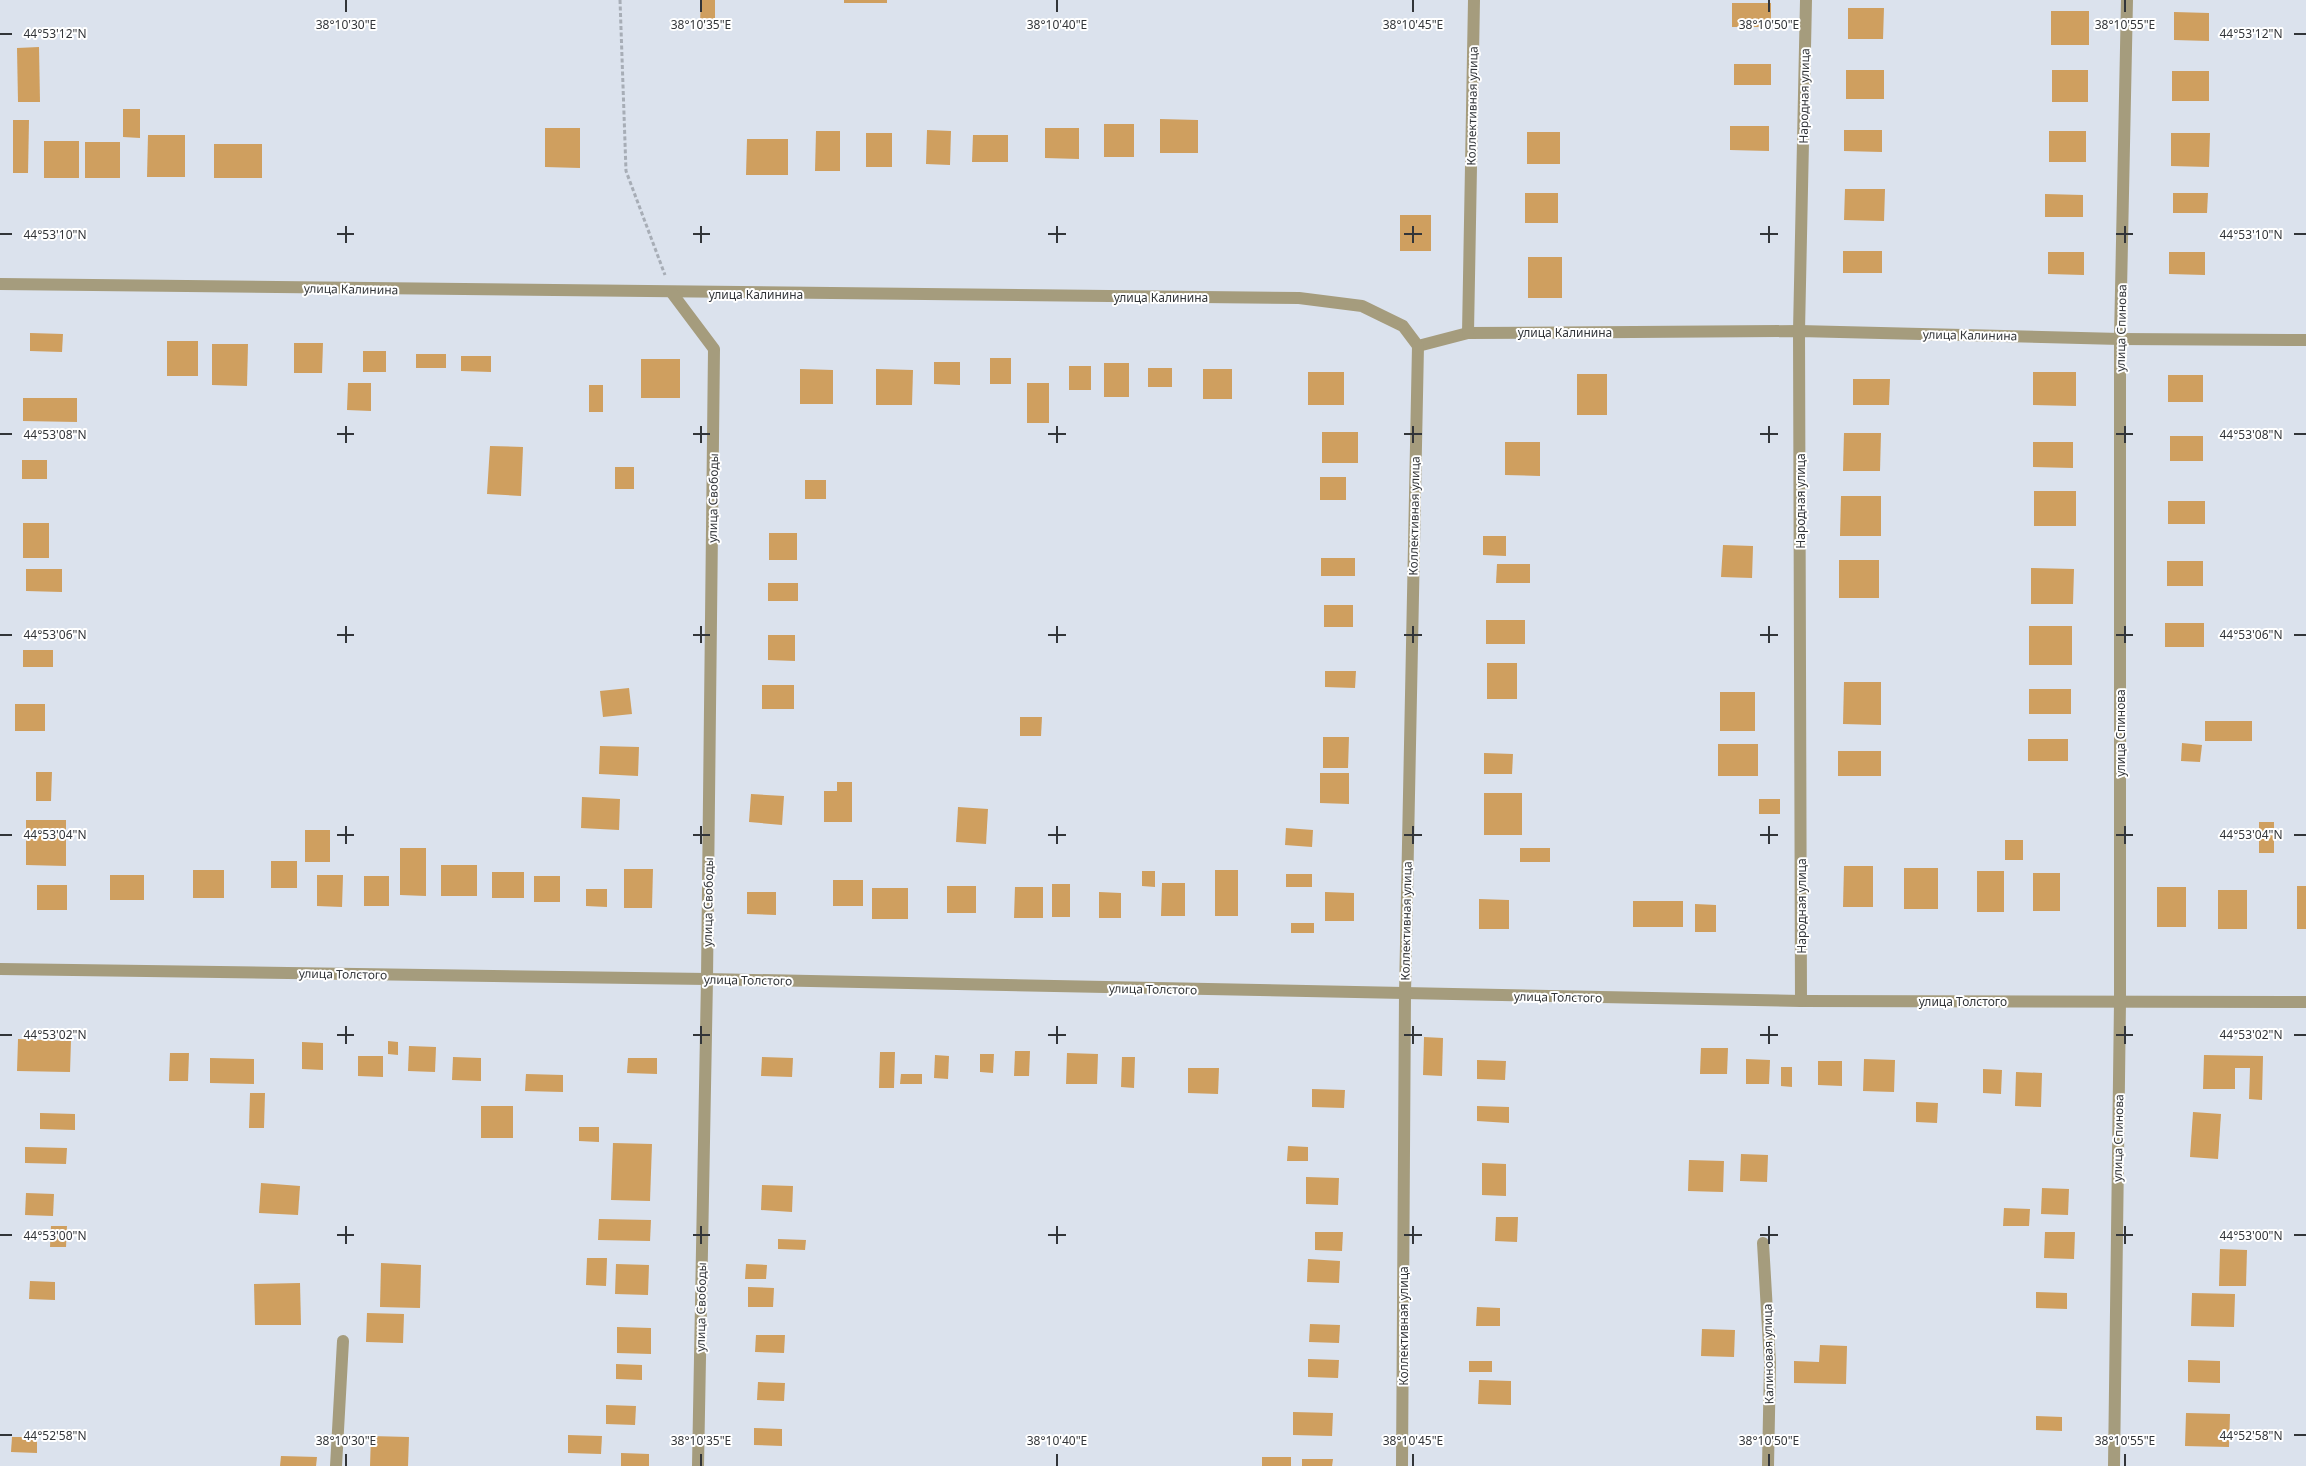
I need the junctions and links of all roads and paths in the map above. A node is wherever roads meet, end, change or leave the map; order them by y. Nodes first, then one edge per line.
1 (620, 0) edge
2 (1474, 0) edge
3 (1806, 0) edge
4 (2127, 0) edge
5 (0, 284) edge
6 (672, 293) junction
7 (1799, 331) junction
8 (1468, 333) junction
9 (2120, 339) junction
10 (2306, 340) edge
11 (1418, 346) junction
12 (0, 969) edge
13 (707, 979) junction
14 (1405, 994) junction
15 (1801, 1001) junction
16 (2120, 1002) junction
17 (2306, 1002) edge
18 (1763, 1242) dead end
19 (342, 1340) dead end
20 (336, 1466) edge
21 (698, 1466) edge
22 (1402, 1466) edge
23 (1768, 1466) edge
24 (2114, 1466) edge

1 - 6 path
2 - 8 street, Коллективная улица
3 - 7 street, Народная улица
4 - 9 street, улица Спинова
5 - 6 street, улица Калинина
6 - 11 street, улица Калинина
6 - 13 street, улица Свободы
7 - 8 street, улица Калинина
7 - 9 street, улица Калинина
7 - 15 street, Народная улица
8 - 11 street, улица Калинина
9 - 10 street, улица Калинина
9 - 16 street, улица Спинова
11 - 14 street, Коллективная улица
12 - 13 street, улица Толстого
13 - 14 street, улица Толстого
13 - 21 street, улица Свободы
14 - 15 street, улица Толстого
14 - 22 street, Коллективная улица
15 - 16 street, улица Толстого
16 - 17 street, улица Толстого
16 - 24 street, улица Спинова
18 - 23 street, Калиновая улица
19 - 20 street

